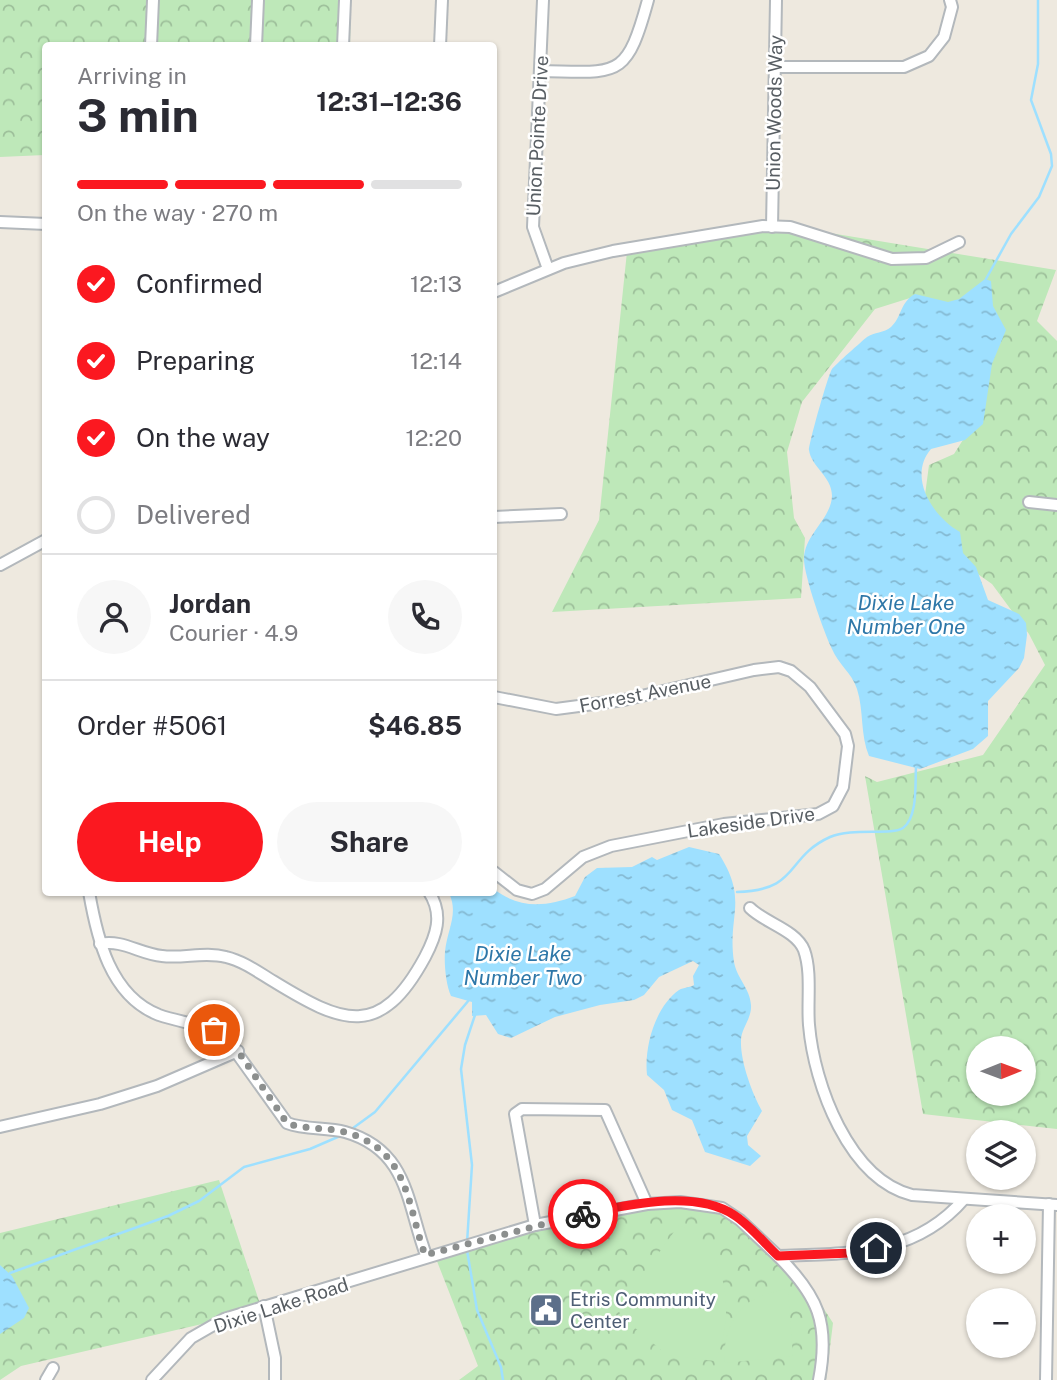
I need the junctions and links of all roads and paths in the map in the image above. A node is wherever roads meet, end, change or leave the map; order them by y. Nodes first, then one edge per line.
1 (153, 0) edge
2 (258, 0) edge
3 (345, 0) edge
4 (442, 0) edge
5 (543, 0) edge
6 (648, 0) edge
7 (776, 0) edge
8 (950, 0) edge
9 (151, 42) edge
10 (256, 42) edge
11 (343, 42) edge
12 (440, 42) edge
13 (775, 67) junction
14 (540, 71) junction
15 (0, 222) edge
16 (42, 225) edge
17 (772, 227) junction
18 (958, 242) dead end
19 (548, 269) junction
20 (497, 291) edge
21 (1029, 502) dead end
22 (1057, 505) edge
23 (562, 514) dead end
24 (497, 517) edge
25 (42, 542) edge
26 (0, 565) edge
27 (754, 670) joint
28 (497, 698) edge
29 (497, 875) edge
30 (90, 896) edge
31 (431, 896) edge
32 (750, 908) dead end
33 (100, 944) junction
34 (238, 1051) junction
35 (0, 1126) edge
36 (964, 1199) junction
37 (647, 1204) junction
38 (1053, 1205) edge
39 (535, 1225) junction
40 (425, 1255) junction
41 (778, 1256) junction
42 (264, 1307) junction
43 (53, 1368) dead end
44 (46, 1380) edge
45 (152, 1380) edge
46 (275, 1380) edge
47 (819, 1380) edge
48 (1046, 1380) edge

1 - 9 street
2 - 10 street
3 - 11 street
4 - 12 street
5 - 14 street, Union Pointe Drive
6 - 14 street
7 - 13 street, Union Woods Way
8 - 13 street
13 - 17 street, Union Woods Way
14 - 19 street, Union Pointe Drive
15 - 16 street
17 - 18 street
17 - 19 street
19 - 20 street
21 - 22 street
23 - 24 street
25 - 26 street
27 - 28 street, Forrest Avenue
27 - 29 street, Lakeside Drive
30 - 33 street
31 - 33 street
32 - 36 street
33 - 34 street
34 - 35 street
34 - 40 street
36 - 38 street
36 - 41 street
37 - 39 street
37 - 39 street
37 - 41 street
38 - 48 street
39 - 40 street
40 - 42 street, Dixie Lake Road
41 - 47 street
42 - 45 street, Dixie Lake Road
42 - 46 street
43 - 44 street

